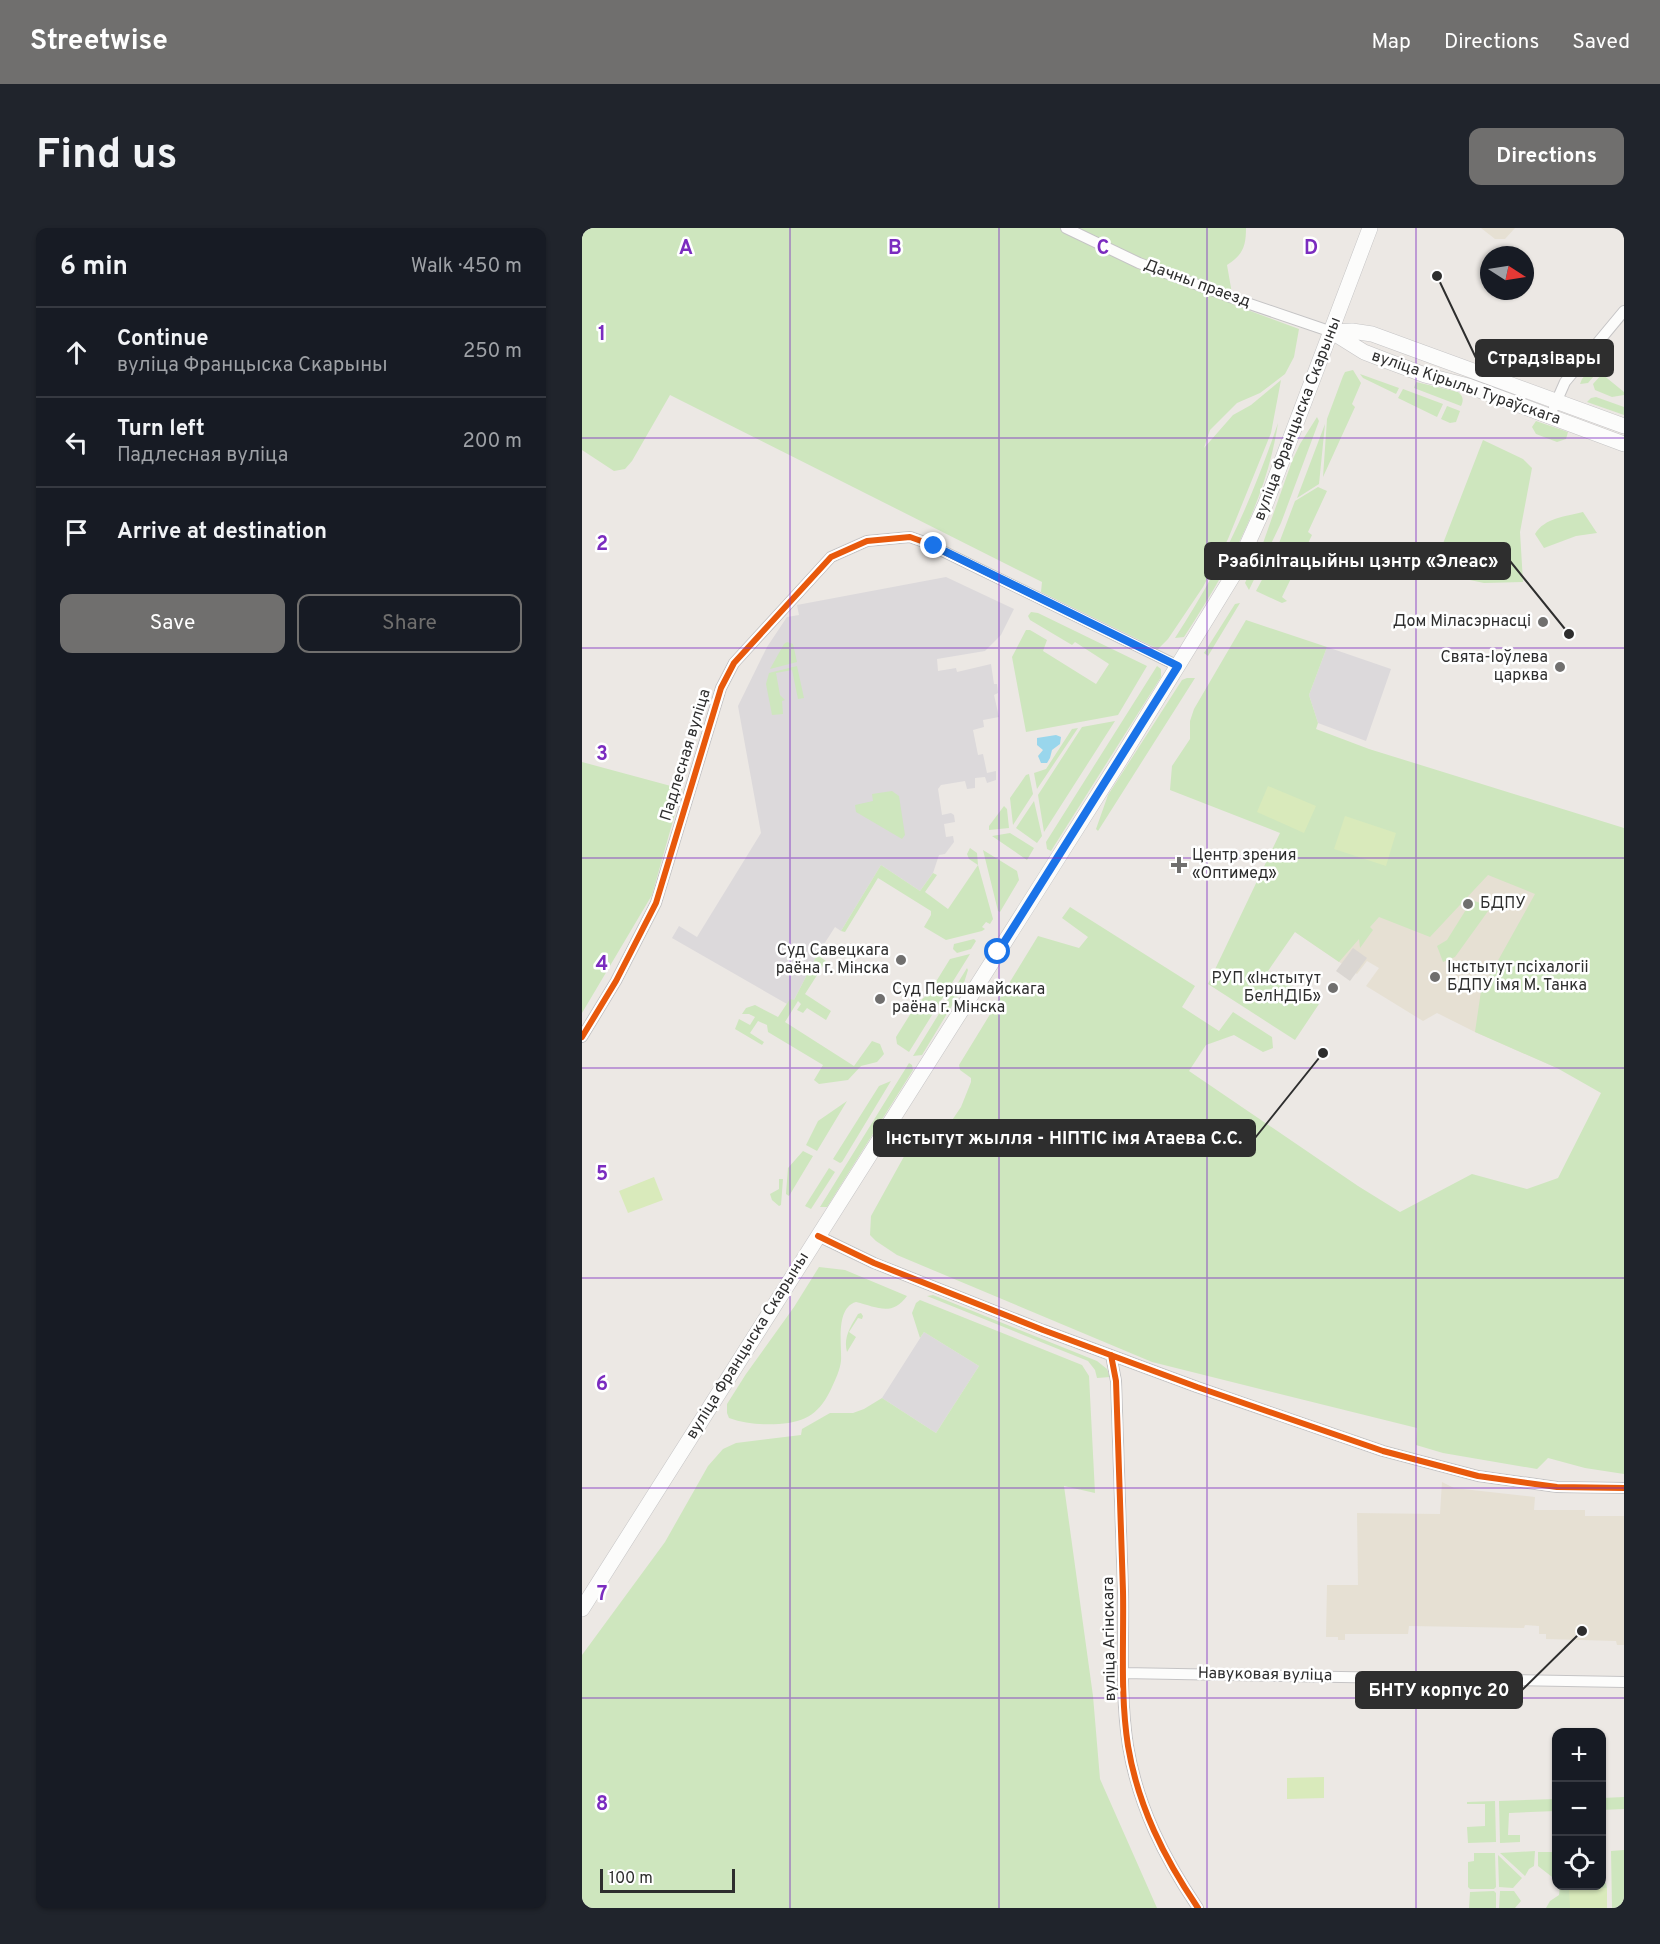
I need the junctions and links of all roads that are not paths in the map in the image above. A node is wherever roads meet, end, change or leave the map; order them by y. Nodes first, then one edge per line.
1 (1066, 228) edge
2 (1370, 228) edge
3 (1624, 311) edge
4 (1332, 332) junction
5 (1556, 401) junction
6 (1550, 417) junction
7 (1624, 426) edge
8 (1624, 444) edge
9 (1178, 666) junction
10 (582, 1037) edge
11 (818, 1236) junction
12 (1111, 1355) junction
13 (1624, 1488) edge
14 (582, 1609) edge
15 (1123, 1673) junction
16 (1624, 1682) edge
17 (1198, 1908) edge

1 - 4 street, Дачны праезд
2 - 4 main road, вуліца Францыска Скарыны
3 - 5 street
4 - 5 main road, вуліца Кірылы Тураўскага
4 - 6 main road, вуліца Кірылы Тураўскага
4 - 9 main road, вуліца Францыска Скарыны
5 - 6 street
5 - 7 main road, вуліца Кірылы Тураўскага
6 - 8 main road, вуліца Кірылы Тураўскага
9 - 10 street, Падлесная вуліца
9 - 11 main road, вуліца Францыска Скарыны
11 - 12 street
11 - 14 main road, вуліца Францыска Скарыны
12 - 13 street
12 - 15 street, вуліца Агінскага
15 - 16 street, Навуковая вуліца
15 - 17 street, вуліца Агінскага

